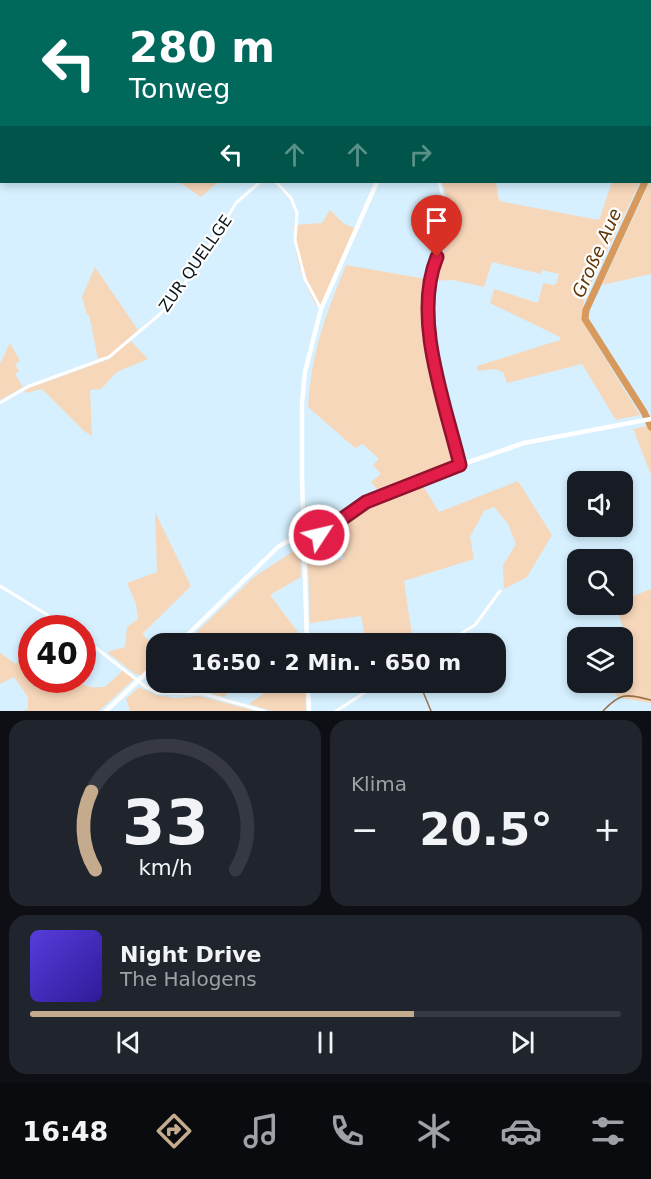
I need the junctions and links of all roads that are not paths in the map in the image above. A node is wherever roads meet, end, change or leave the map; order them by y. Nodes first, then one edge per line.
1 (259, 183) edge
2 (277, 183) edge
3 (377, 183) edge
4 (439, 183) edge
5 (321, 309) junction
6 (0, 404) edge
7 (651, 419) edge
8 (460, 465) junction
9 (304, 538) junction
10 (0, 586) edge
11 (500, 591) dead end
12 (48, 615) edge
13 (189, 633) edge
14 (307, 633) edge
15 (463, 633) edge
16 (96, 648) edge
17 (146, 673) edge
18 (139, 680) junction
19 (308, 693) edge
20 (364, 693) edge
21 (106, 711) edge
22 (264, 711) edge
23 (309, 711) edge
24 (336, 711) edge

1 - 6 street, ZUR QUELLGE
2 - 5 street
3 - 5 street
4 - 8 street
5 - 9 street
7 - 8 street
8 - 9 street
9 - 13 street
9 - 14 street
10 - 12 street
11 - 15 street
16 - 18 street
17 - 18 street
18 - 21 street
18 - 22 street
19 - 23 street
20 - 24 street

